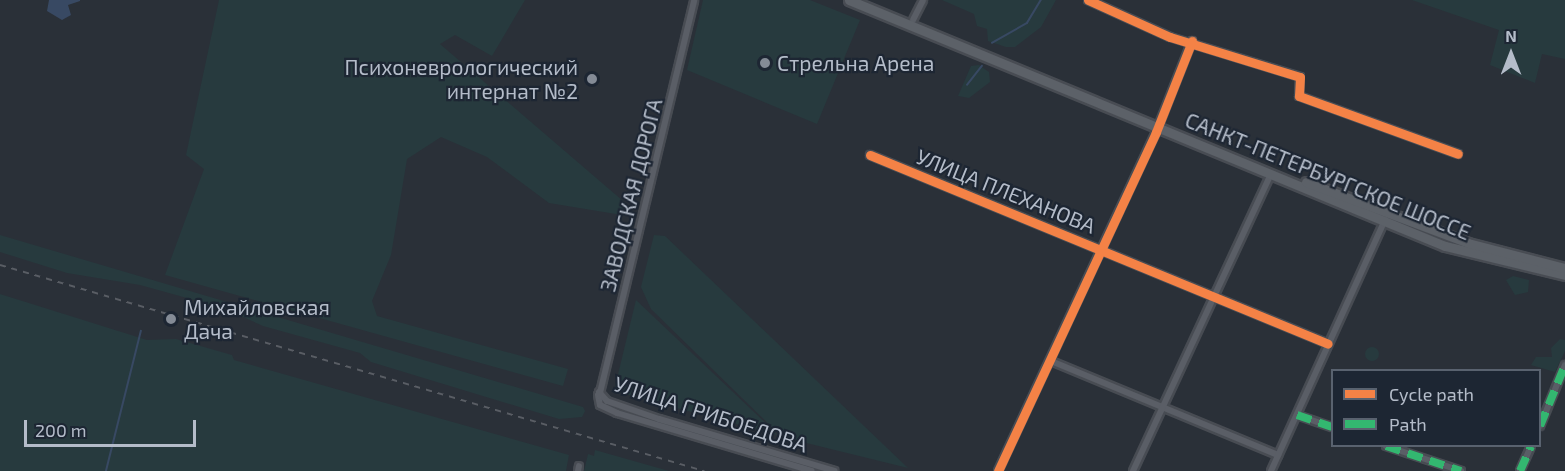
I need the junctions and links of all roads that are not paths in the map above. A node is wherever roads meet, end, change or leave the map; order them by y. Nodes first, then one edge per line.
1 (694, 0) edge
2 (849, 0) edge
3 (865, 0) edge
4 (923, 0) edge
5 (1089, 0) edge
6 (914, 20) junction
7 (1192, 41) junction
8 (1158, 124) junction
9 (1458, 154) dead end
10 (870, 155) dead end
11 (1271, 174) junction
12 (1386, 217) junction
13 (1101, 249) junction
14 (1565, 268) edge
15 (1565, 276) edge
16 (1214, 295) junction
17 (1328, 344) junction
18 (1051, 361) junction
19 (1565, 365) edge
20 (599, 394) junction
21 (1162, 409) junction
22 (1297, 415) junction
23 (1541, 421) edge
24 (1331, 427) edge
25 (1389, 447) edge
26 (1531, 447) edge
27 (1278, 456) junction
28 (812, 471) edge
29 (834, 471) edge
30 (998, 471) edge
31 (1133, 471) edge
32 (1272, 471) edge
33 (1461, 471) edge
34 (1520, 471) edge

1 - 20 street, ЗАВОДСКАЯ ДОРОГА
2 - 8 main road, САНКТ-ПЕТЕРБУРГСКОЕ ШОССЕ
3 - 6 main road, САНКТ-ПЕТЕРБУРГСКОЕ ШОССЕ
4 - 6 street
5 - 7 street
6 - 8 main road, САНКТ-ПЕТЕРБУРГСКОЕ ШОССЕ
7 - 8 street
7 - 9 street
8 - 11 main road, САНКТ-ПЕТЕРБУРГСКОЕ ШОССЕ
8 - 12 main road, САНКТ-ПЕТЕРБУРГСКОЕ ШОССЕ
8 - 13 street
10 - 13 street, УЛИЦА ПЛЕХАНОВА
11 - 12 main road, САНКТ-ПЕТЕРБУРГСКОЕ ШОССЕ
11 - 16 street
12 - 14 main road, САНКТ-ПЕТЕРБУРГСКОЕ ШОССЕ
12 - 15 main road, САНКТ-ПЕТЕРБУРГСКОЕ ШОССЕ
12 - 17 street
13 - 16 street, УЛИЦА ПЛЕХАНОВА
13 - 18 street
16 - 17 street, УЛИЦА ПЛЕХАНОВА
16 - 21 street
17 - 22 street
18 - 21 street
18 - 30 street
19 - 23 street
20 - 28 street, УЛИЦА ГРИБОЕДОВА
20 - 29 street, УЛИЦА ГРИБОЕДОВА
21 - 27 street
21 - 31 street
22 - 24 street
22 - 27 street
25 - 33 street
26 - 34 street
27 - 32 street

